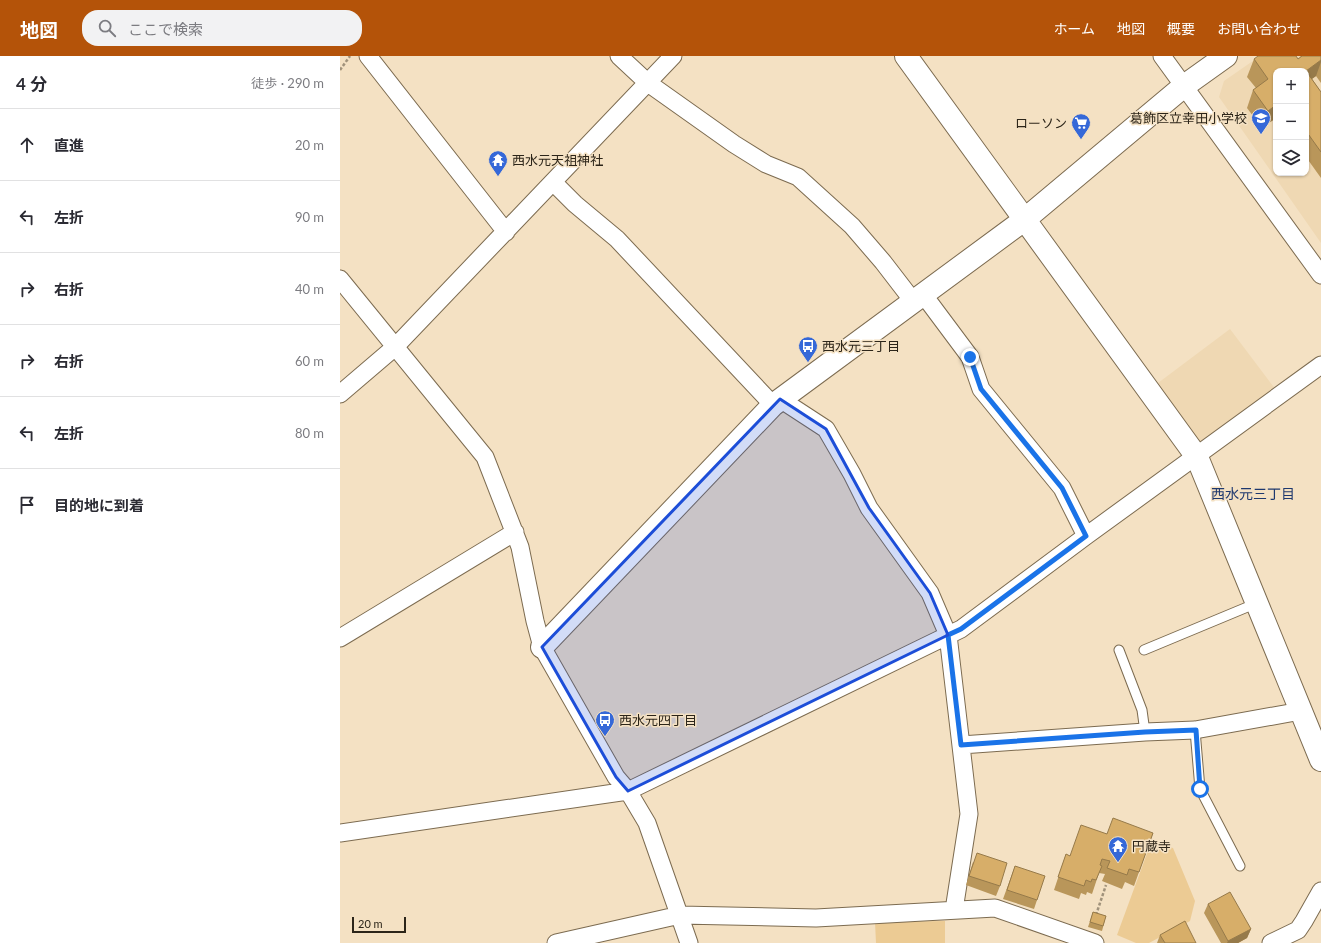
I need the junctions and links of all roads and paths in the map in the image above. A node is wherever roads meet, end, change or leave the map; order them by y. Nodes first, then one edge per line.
1 (351, 56) edge
2 (368, 56) edge
3 (619, 56) edge
4 (673, 56) edge
5 (906, 56) edge
6 (1162, 56) edge
7 (1226, 56) edge
8 (340, 70) edge
9 (648, 83) junction
10 (1184, 86) junction
11 (554, 183) junction
12 (1024, 220) junction
13 (506, 232) junction
14 (1321, 275) edge
15 (340, 279) edge
16 (918, 298) junction
17 (396, 347) junction
18 (1321, 366) edge
19 (340, 394) edge
20 (776, 402) junction
21 (1197, 457) junction
22 (515, 532) junction
23 (1086, 536) junction
24 (1257, 603) junction
25 (948, 635) junction
26 (340, 638) edge
27 (542, 647) junction
28 (1119, 650) dead end
29 (1144, 650) dead end
30 (1301, 711) junction
31 (1196, 730) junction
32 (1145, 732) junction
33 (961, 745) junction
34 (1321, 760) edge
35 (628, 791) junction
36 (340, 833) edge
37 (1240, 866) dead end
38 (1106, 885) dead end
39 (1321, 891) edge
40 (954, 910) junction
41 (680, 915) junction
42 (1096, 917) edge
43 (594, 938) edge
44 (556, 943) edge
45 (689, 943) edge
46 (1095, 943) edge
47 (1271, 943) edge

1 - 8 path
2 - 13 street
3 - 9 street
4 - 9 street
5 - 12 street
6 - 10 street
7 - 10 street
9 - 11 street
9 - 16 street
10 - 12 street
10 - 14 street
11 - 13 street
11 - 20 street
12 - 16 street
12 - 21 street
13 - 17 street
15 - 17 street
16 - 20 street
16 - 23 street
17 - 19 street
17 - 22 street
18 - 21 street
20 - 25 street
20 - 27 street
21 - 23 street
21 - 24 street
22 - 26 street
22 - 27 street
23 - 25 street
24 - 29 lane
24 - 30 street
25 - 33 street
25 - 35 street
27 - 35 street
28 - 32 lane
30 - 31 street
30 - 34 street
31 - 32 street
31 - 37 lane
32 - 33 street
33 - 40 street
35 - 36 street
35 - 41 street
38 - 42 path
39 - 47 street
40 - 41 street
40 - 46 street
41 - 43 street
41 - 45 street
43 - 44 street

